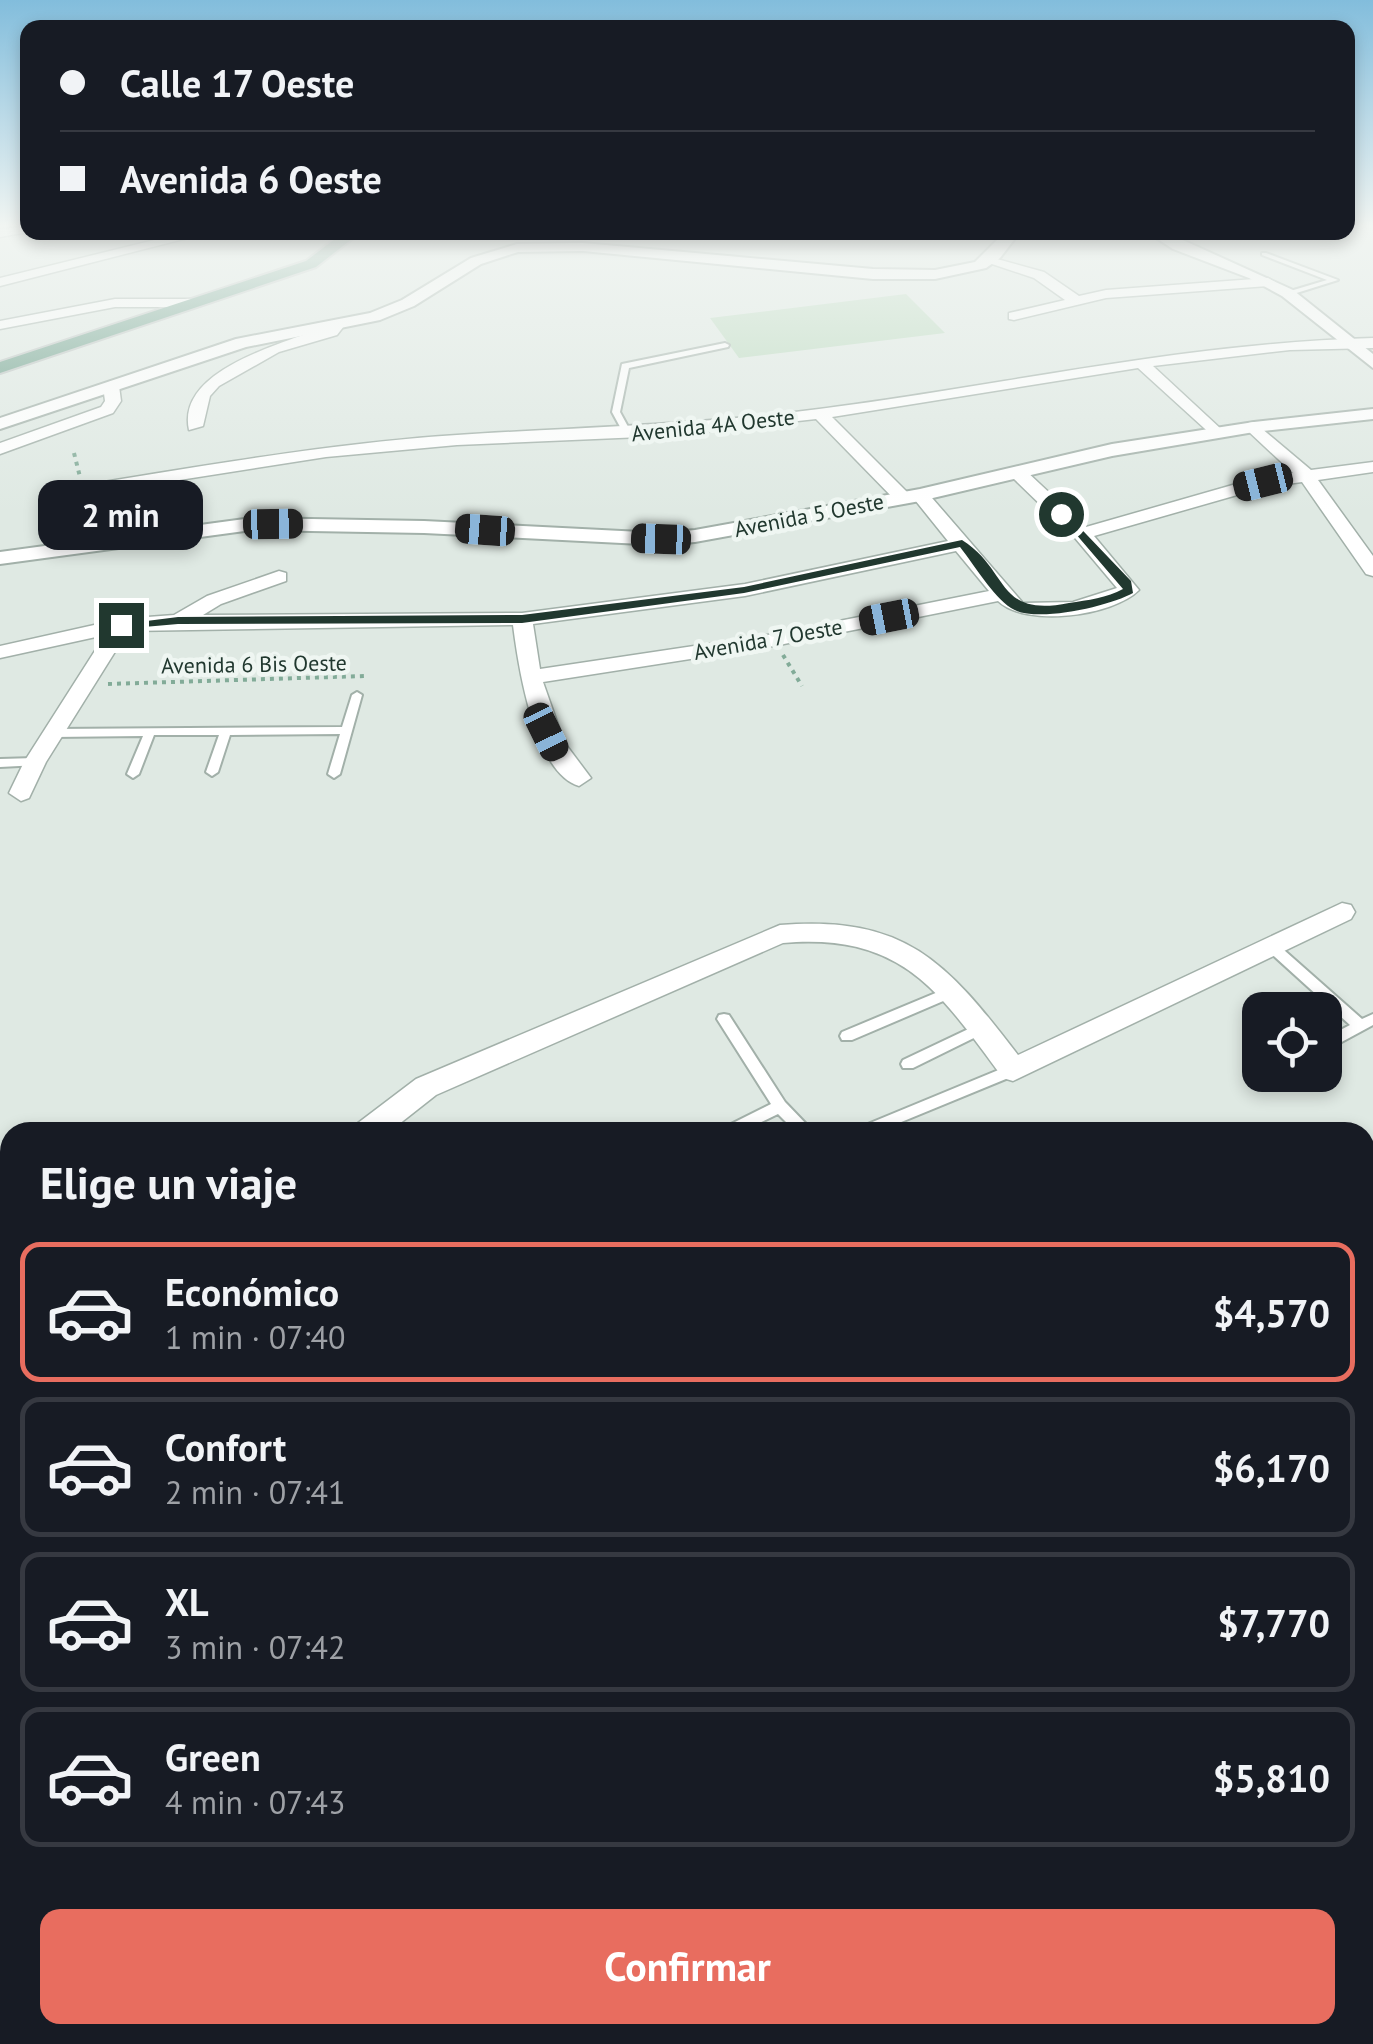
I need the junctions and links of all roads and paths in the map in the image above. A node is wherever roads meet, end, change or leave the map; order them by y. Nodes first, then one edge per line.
1 (138, 322) edge
2 (349, 322) edge
3 (1332, 322) edge
4 (337, 326) junction
5 (1352, 342) junction
6 (725, 345) dead end
7 (1372, 357) edge
8 (1140, 362) junction
9 (0, 368) edge
10 (111, 386) junction
11 (820, 414) junction
12 (1373, 414) edge
13 (0, 424) edge
14 (195, 426) dead end
15 (1254, 427) junction
16 (1215, 433) junction
17 (628, 434) junction
18 (0, 449) edge
19 (1373, 467) edge
20 (1019, 474) junction
21 (1305, 474) junction
22 (52, 495) dead end
23 (912, 496) junction
24 (1082, 534) junction
25 (962, 544) junction
26 (0, 558) edge
27 (1373, 570) edge
28 (279, 577) dead end
29 (1010, 600) junction
30 (522, 619) junction
31 (178, 621) junction
32 (121, 625) junction
33 (0, 652) edge
34 (364, 676) dead end
35 (530, 678) junction
36 (85, 686) junction
37 (357, 695) dead end
38 (347, 730) junction
39 (226, 731) junction
40 (150, 732) junction
41 (53, 733) junction
42 (35, 762) junction
43 (0, 763) edge
44 (212, 772) dead end
45 (133, 774) dead end
46 (334, 774) dead end
47 (579, 778) dead end
48 (21, 792) dead end
49 (1342, 912) dead end
50 (1271, 946) junction
51 (950, 992) junction
52 (724, 1020) dead end
53 (1367, 1022) edge
54 (982, 1028) junction
55 (847, 1036) dead end
56 (1342, 1036) edge
57 (908, 1064) dead end
58 (1013, 1070) junction
59 (780, 1106) junction
60 (381, 1122) edge
61 (748, 1122) edge
62 (795, 1122) edge
63 (886, 1122) edge

1 - 9 main road
2 - 4 street
3 - 5 street
4 - 10 street
4 - 14 street
5 - 7 street, Avenida 4A Oeste
5 - 8 street, Avenida 4A Oeste
6 - 17 lane
8 - 11 street, Avenida 4A Oeste
8 - 16 street
10 - 13 street
10 - 18 street
11 - 17 street, Avenida 4A Oeste
11 - 23 street
12 - 15 street, Avenida 5 Oeste
15 - 16 street, Avenida 5 Oeste
15 - 21 street
16 - 20 street, Avenida 5 Oeste
17 - 22 street, Avenida 4A Oeste
19 - 21 street
20 - 23 street, Avenida 5 Oeste
20 - 24 street
21 - 24 street
21 - 27 street
23 - 25 street
23 - 26 street, Avenida 5 Oeste
24 - 29 street, Avenida 7 Oeste
25 - 29 street
25 - 30 street
28 - 31 street
29 - 35 street, Avenida 7 Oeste
30 - 31 street
30 - 35 street
31 - 32 street
32 - 33 street
32 - 36 street
34 - 36 path, Avenida 6 Bis Oeste
35 - 47 street
36 - 41 street
37 - 38 lane
38 - 39 lane
38 - 46 lane
39 - 40 lane
39 - 44 lane
40 - 41 lane
40 - 45 lane
41 - 42 street
42 - 43 lane
42 - 48 street
49 - 50 street
50 - 53 lane
50 - 58 street
51 - 54 street
51 - 55 lane
51 - 60 street
52 - 59 lane
53 - 56 lane
54 - 57 lane
54 - 58 street
58 - 63 lane
59 - 61 lane
59 - 62 lane

